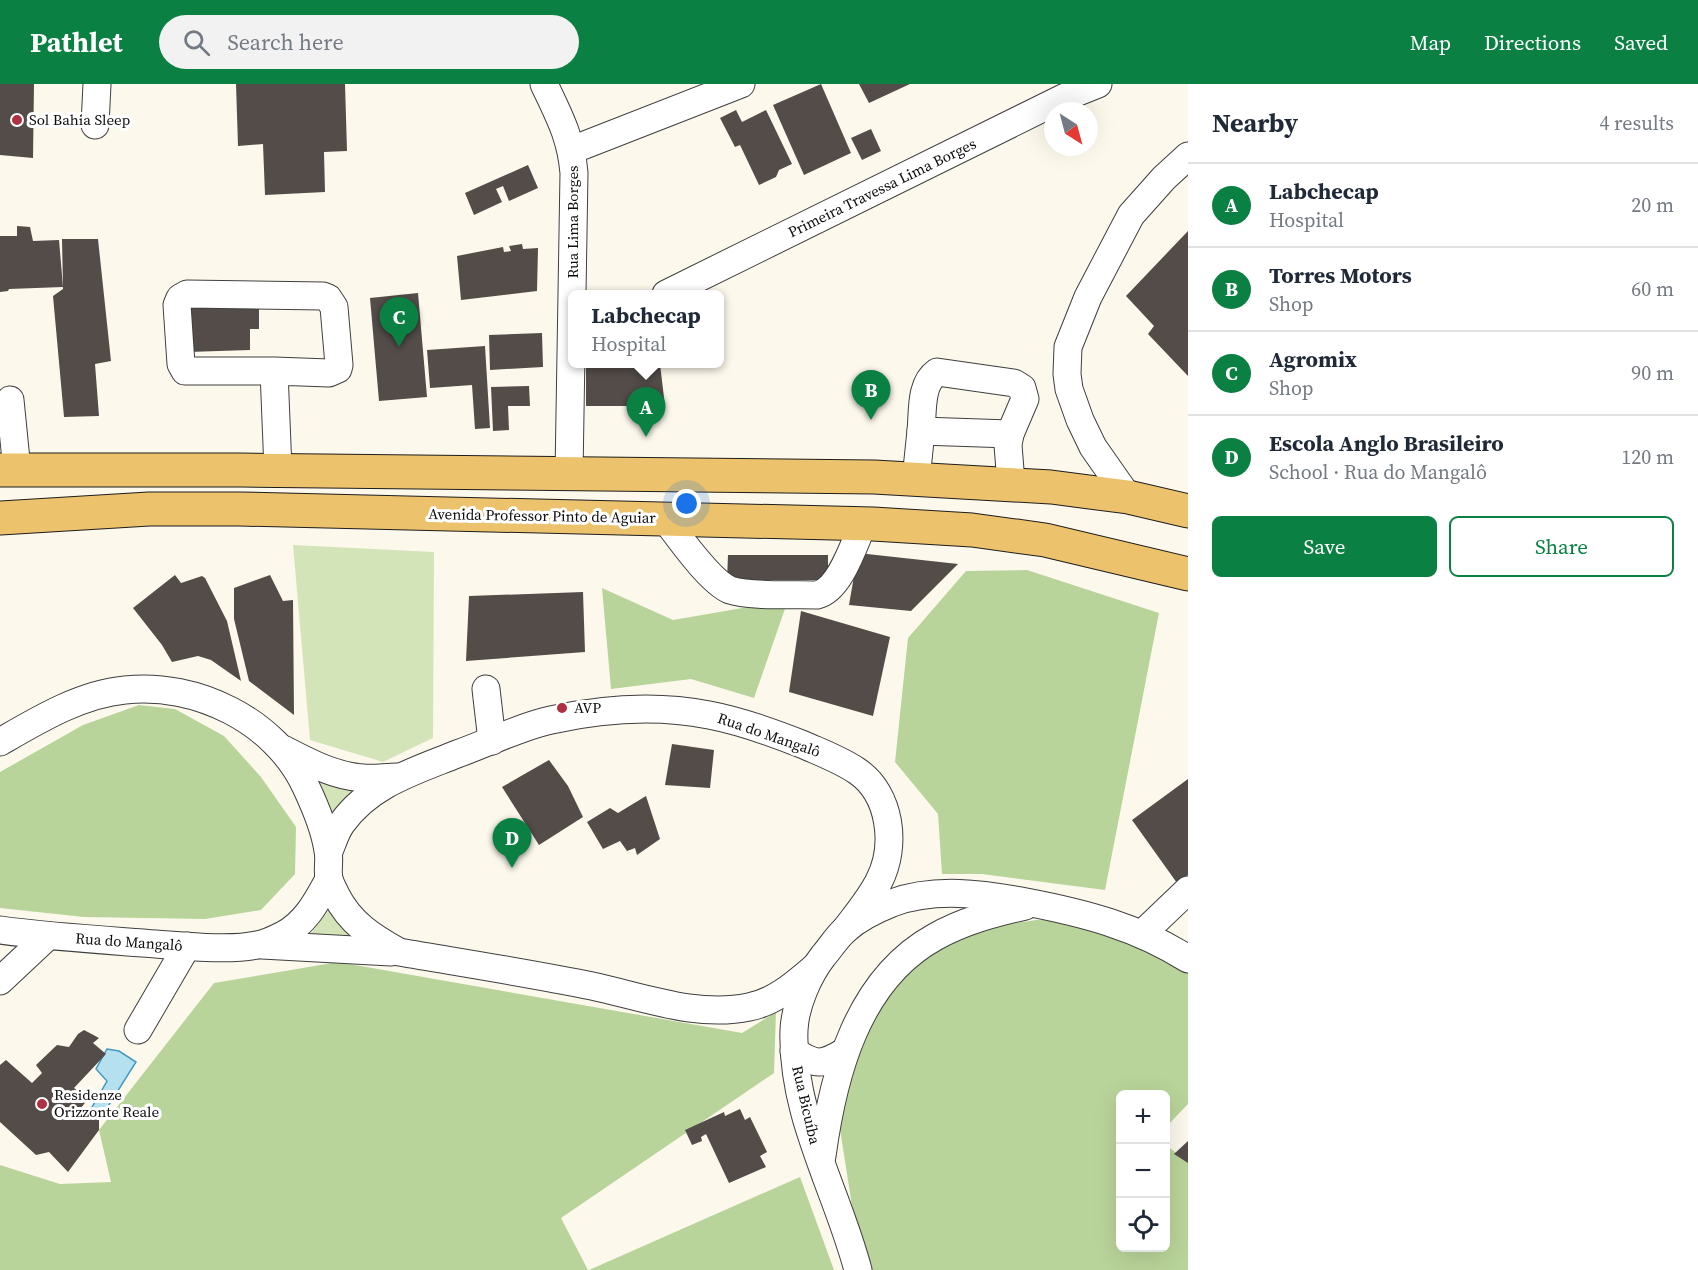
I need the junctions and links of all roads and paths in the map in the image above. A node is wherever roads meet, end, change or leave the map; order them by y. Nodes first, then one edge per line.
1 (97, 84) edge
2 (544, 84) edge
3 (741, 84) edge
4 (1098, 84) edge
5 (95, 125) dead end
6 (572, 150) junction
7 (1188, 156) edge
8 (573, 290) edge
9 (674, 290) edge
10 (571, 368) edge
11 (274, 371) junction
12 (10, 400) dead end
13 (921, 431) junction
14 (1010, 434) junction
15 (9, 470) edge
16 (278, 470) junction
17 (569, 474) junction
18 (916, 479) junction
19 (1011, 483) junction
20 (1128, 497) junction
21 (1188, 511) edge
22 (0, 518) edge
23 (665, 519) junction
24 (863, 524) junction
25 (1188, 574) edge
26 (486, 689) dead end
27 (492, 741) junction
28 (0, 742) edge
29 (281, 748) junction
30 (399, 777) junction
31 (328, 851) junction
32 (328, 879) junction
33 (1188, 890) edge
34 (915, 897) junction
35 (1033, 904) junction
36 (0, 930) edge
37 (845, 930) junction
38 (1142, 934) junction
39 (48, 936) junction
40 (934, 937) junction
41 (258, 945) junction
42 (187, 946) junction
43 (399, 952) junction
44 (1188, 959) edge
45 (815, 967) junction
46 (0, 981) edge
47 (138, 1030) dead end
48 (794, 1051) junction
49 (844, 1052) junction
50 (821, 1166) junction
51 (858, 1270) edge

1 - 5 street
2 - 6 street, Rua Lima Borges
3 - 6 street
4 - 9 street, Primeira Travessa Lima Borges
6 - 8 street, Rua Lima Borges
7 - 20 street
10 - 17 street, Rua Lima Borges
11 - 11 street
11 - 16 street
12 - 15 street
13 - 14 street
13 - 14 street
13 - 18 street
14 - 19 street
15 - 16 main road
16 - 17 main road
17 - 18 main road
18 - 19 main road
19 - 20 main road
20 - 21 main road
22 - 23 main road, Avenida Professor Pinto de Aguiar
23 - 24 main road, Avenida Professor Pinto de Aguiar
23 - 24 street
24 - 25 main road, Avenida Professor Pinto de Aguiar
26 - 27 street
27 - 30 street, Rua do Mangalô
27 - 37 street, Rua do Mangalô
28 - 29 street, Rua do Mangalô
29 - 30 street, Rua do Mangalô
29 - 31 street, Rua do Mangalô
30 - 31 street, Rua do Mangalô
31 - 32 street, Rua do Mangalô
32 - 41 street, Rua do Mangalô
32 - 43 street, Rua do Mangalô
33 - 38 street
34 - 35 street, Rua Bicuíba
34 - 37 street, Rua Bicuíba
34 - 40 street
35 - 38 street, Rua Bicuíba
35 - 40 street, Rua Bicuíba
36 - 39 street, Rua do Mangalô
37 - 45 street, Rua Bicuíba
38 - 44 street, Rua Bicuíba
39 - 42 street, Rua do Mangalô
39 - 46 street
40 - 49 street, Rua Bicuíba
41 - 42 street, Rua do Mangalô
41 - 43 street, Rua do Mangalô
42 - 47 street
43 - 45 street, Rua do Mangalô
45 - 48 street, Rua Bicuíba
48 - 49 street
48 - 50 street, Rua Bicuíba
49 - 50 street, Rua Bicuíba
50 - 51 street, Rua Bicuíba

